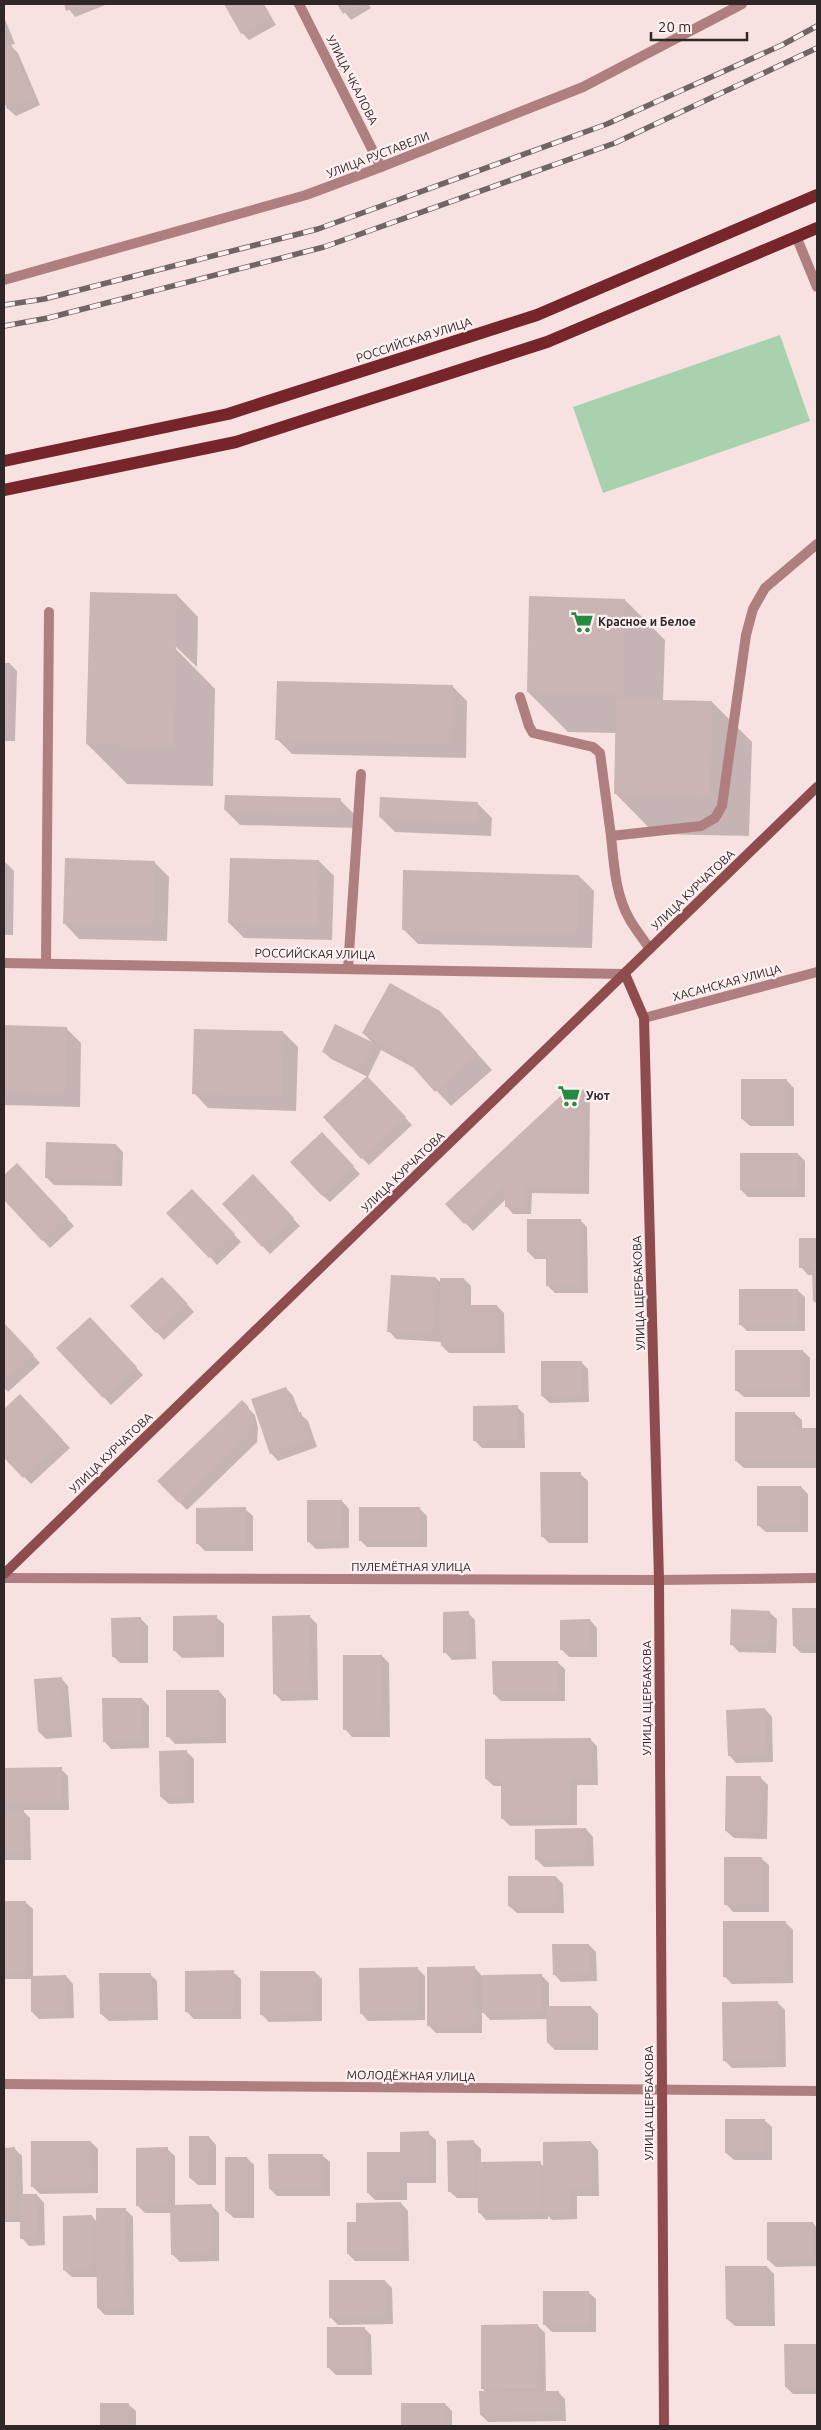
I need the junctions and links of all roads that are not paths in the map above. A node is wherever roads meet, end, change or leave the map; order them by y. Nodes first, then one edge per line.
1 (299, 4) edge
2 (742, 4) edge
3 (381, 167) junction
4 (817, 195) edge
5 (817, 228) edge
6 (796, 236) junction
7 (4, 280) edge
8 (817, 287) edge
9 (4, 461) edge
10 (4, 490) edge
11 (817, 544) edge
12 (49, 612) dead end
13 (520, 697) dead end
14 (361, 774) dead end
15 (817, 787) edge
16 (611, 836) junction
17 (650, 949) junction
18 (4, 962) edge
19 (46, 963) junction
20 (348, 968) junction
21 (817, 972) edge
22 (625, 974) junction
23 (644, 1018) junction
24 (4, 1574) edge
25 (4, 1578) edge
26 (817, 1578) edge
27 (659, 1580) junction
28 (4, 2084) edge
29 (661, 2091) junction
30 (817, 2091) edge
31 (664, 2426) edge

1 - 3 street, УЛИЦА ЧКАЛОВА
2 - 3 street, УЛИЦА РУСТАВЕЛИ
3 - 7 street, УЛИЦА РУСТАВЕЛИ
4 - 9 main road, РОССИЙСКАЯ УЛИЦА
5 - 6 main road
6 - 8 street
6 - 10 main road
11 - 16 street
12 - 19 street
13 - 16 street
14 - 20 street
15 - 17 street, УЛИЦА КУРЧАТОВА
16 - 17 street
17 - 22 street, УЛИЦА КУРЧАТОВА
18 - 19 street, РОССИЙСКАЯ УЛИЦА
19 - 20 street, РОССИЙСКАЯ УЛИЦА
20 - 22 street, РОССИЙСКАЯ УЛИЦА
21 - 23 street, ХАСАНСКАЯ УЛИЦА
22 - 23 street, УЛИЦА ЩЕРБАКОВА
22 - 24 street, УЛИЦА КУРЧАТОВА
23 - 27 street, УЛИЦА ЩЕРБАКОВА
25 - 27 street, ПУЛЕМЁТНАЯ УЛИЦА
26 - 27 street, ПУЛЕМЁТНАЯ УЛИЦА
27 - 29 street, УЛИЦА ЩЕРБАКОВА
28 - 29 street, МОЛОДЁЖНАЯ УЛИЦА
29 - 30 street, МОЛОДЁЖНАЯ УЛИЦА
29 - 31 street, УЛИЦА ЩЕРБАКОВА

